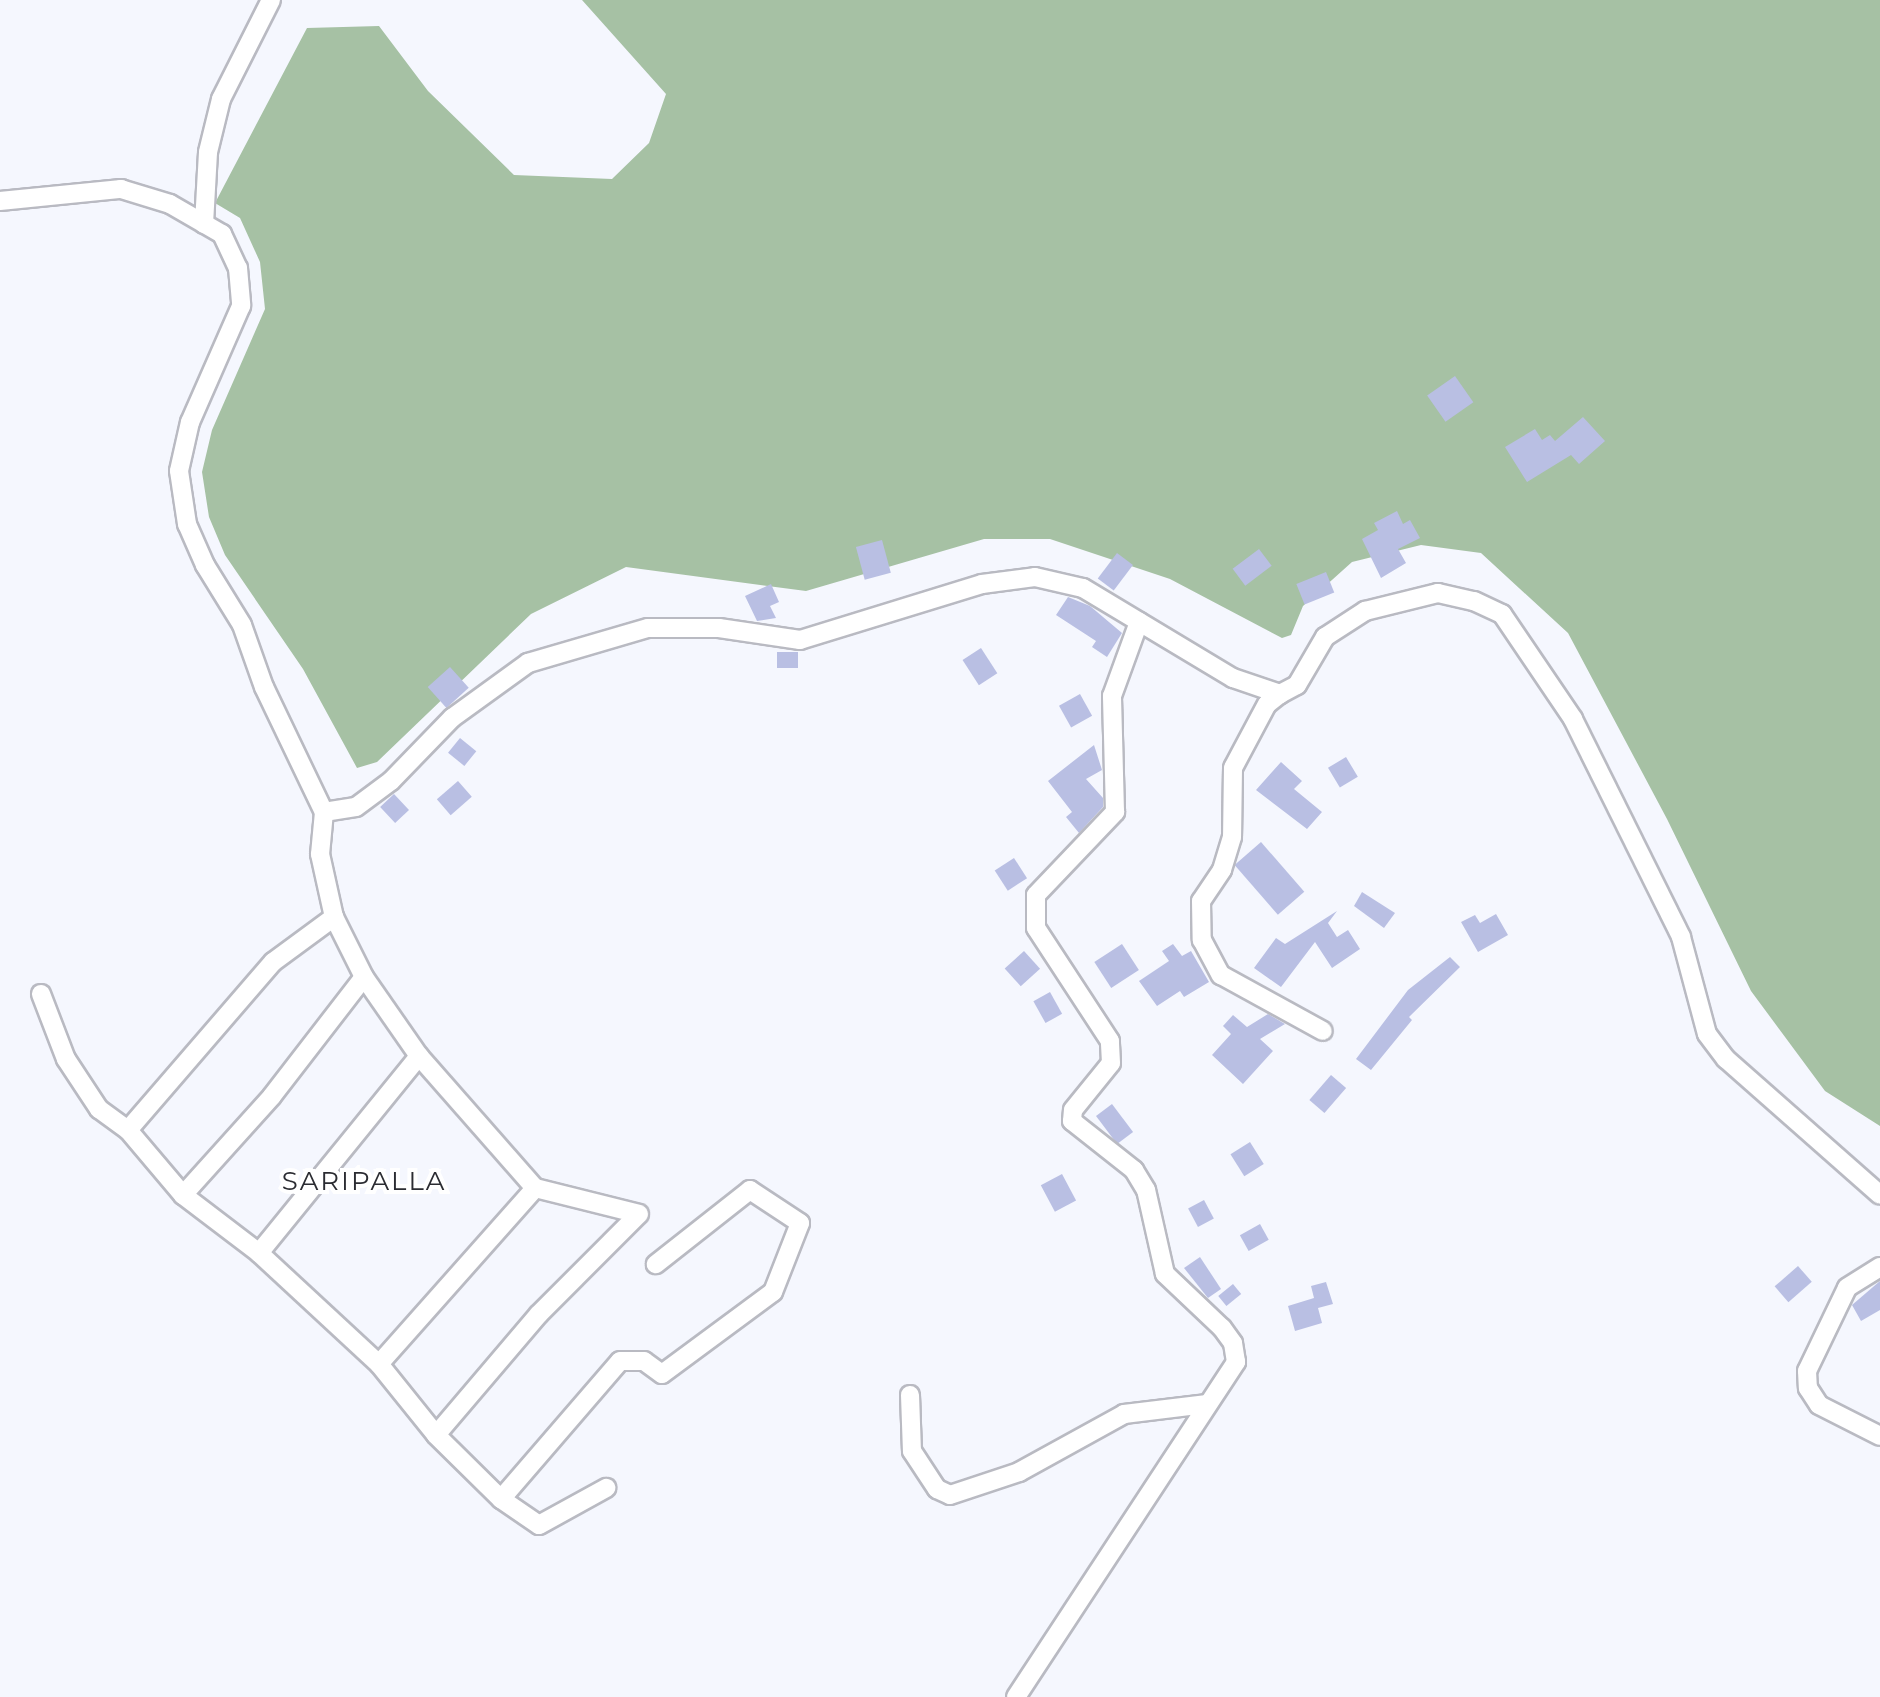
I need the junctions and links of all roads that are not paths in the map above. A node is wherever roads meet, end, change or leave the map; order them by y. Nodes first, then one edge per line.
1 (271, 0) edge
2 (0, 201) edge
3 (204, 224) junction
4 (1139, 622) junction
5 (1280, 694) junction
6 (324, 812) junction
7 (334, 917) junction
8 (364, 977) junction
9 (41, 994) dead end
10 (1323, 1031) dead end
11 (419, 1056) junction
12 (128, 1130) junction
13 (535, 1188) junction
14 (183, 1195) junction
15 (1880, 1195) edge
16 (259, 1253) junction
17 (656, 1264) dead end
18 (1880, 1267) edge
19 (379, 1364) junction
20 (910, 1395) dead end
21 (1207, 1404) junction
22 (436, 1435) junction
23 (1880, 1436) edge
24 (606, 1488) dead end
25 (501, 1499) junction
26 (1016, 1697) edge

1 - 3 street
2 - 3 street
3 - 6 street
4 - 5 street
4 - 6 street
4 - 21 street
5 - 10 street
5 - 15 street
6 - 7 street
7 - 8 street
7 - 12 street
8 - 11 street
8 - 14 street
9 - 12 street
11 - 13 street
11 - 16 street
12 - 14 street
13 - 19 street
13 - 22 street
14 - 16 street
16 - 19 street
17 - 25 street
18 - 23 street
19 - 22 street
20 - 21 street
21 - 26 street
22 - 25 street
24 - 25 street

